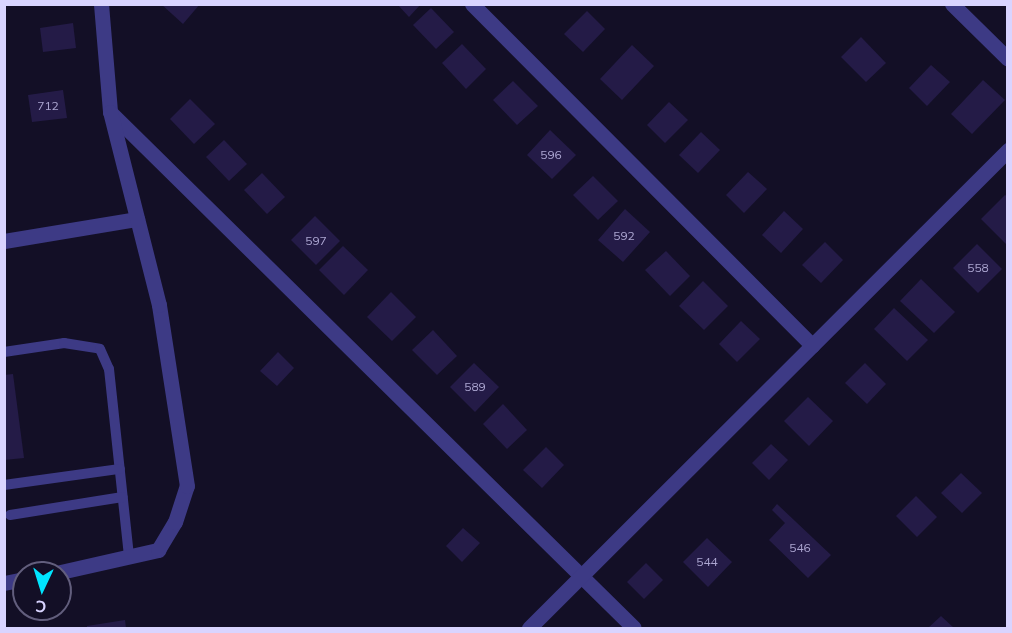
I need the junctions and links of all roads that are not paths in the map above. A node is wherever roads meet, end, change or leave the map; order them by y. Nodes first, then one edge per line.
1 (101, 4) edge
2 (472, 4) edge
3 (952, 4) edge
4 (1008, 59) edge
5 (110, 112) junction
6 (1008, 150) edge
7 (137, 219) junction
8 (4, 241) edge
9 (812, 345) junction
10 (4, 352) edge
11 (120, 469) junction
12 (4, 485) edge
13 (123, 497) junction
14 (10, 515) dead end
15 (129, 557) junction
16 (72, 569) edge
17 (580, 575) junction
18 (529, 628) edge
19 (634, 628) edge

1 - 5 street
2 - 9 street
3 - 4 street
5 - 7 street
5 - 17 street
6 - 9 street
7 - 8 street
7 - 15 street
9 - 17 street
10 - 11 lane
11 - 12 lane
11 - 13 lane
13 - 14 lane
13 - 15 lane
15 - 16 street
17 - 18 street
17 - 19 street

